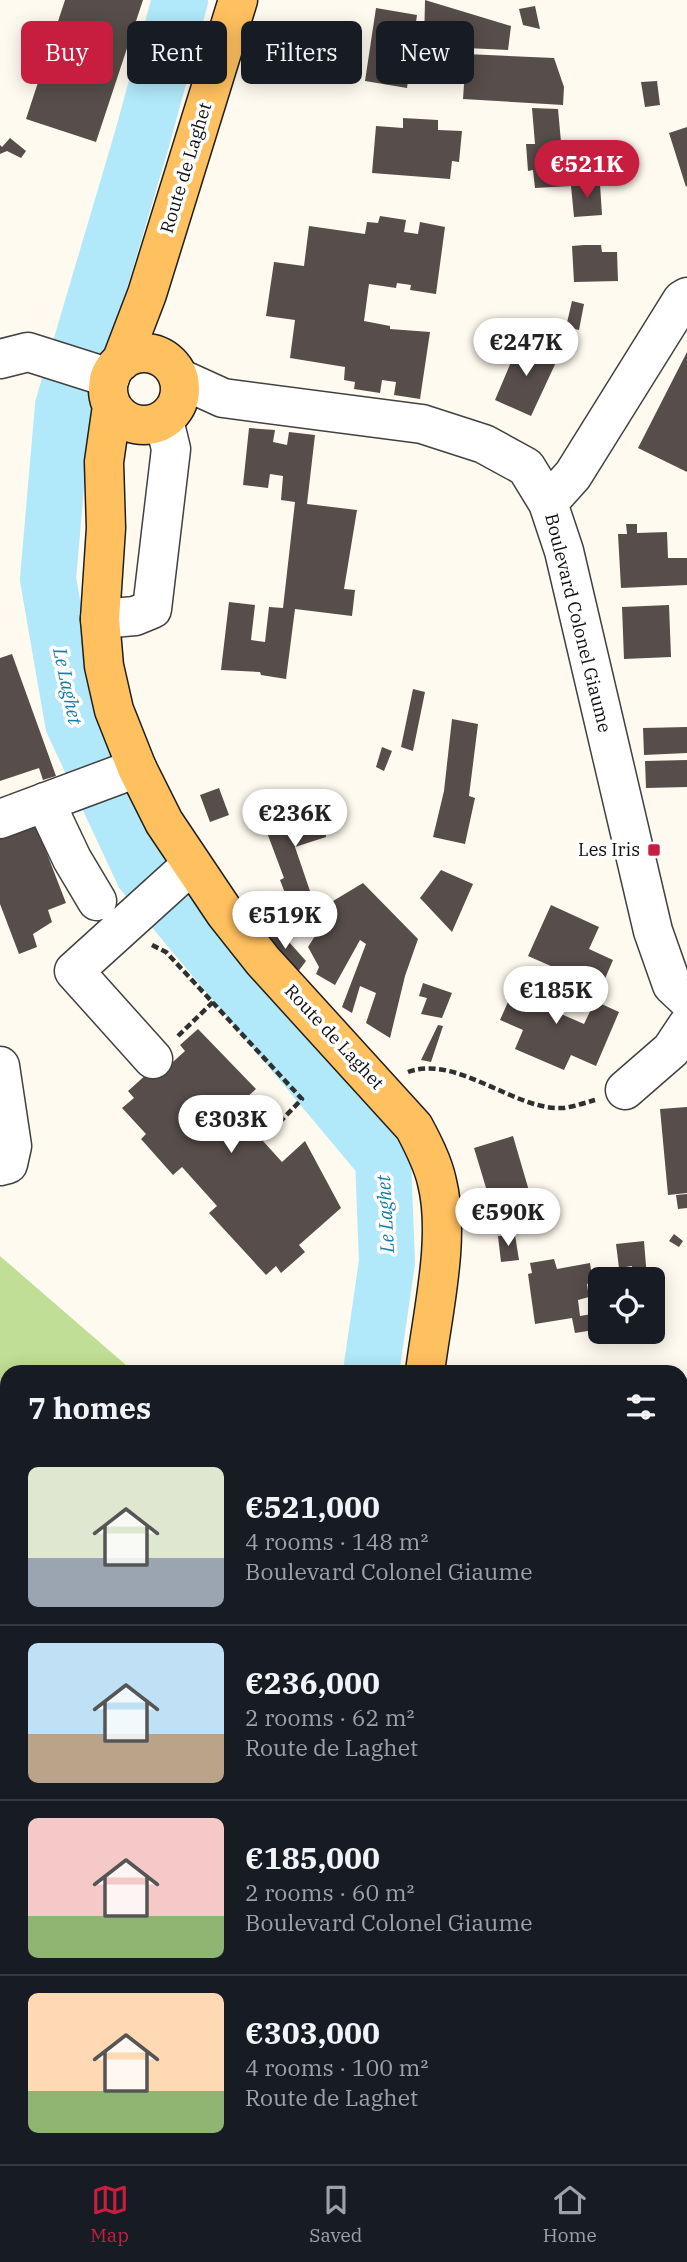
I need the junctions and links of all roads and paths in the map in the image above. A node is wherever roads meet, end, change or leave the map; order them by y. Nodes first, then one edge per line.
1 (238, 0) edge
2 (687, 297) edge
3 (14, 356) edge
4 (138, 390) junction
5 (548, 503) junction
6 (100, 619) junction
7 (129, 771) junction
8 (26, 805) edge
9 (184, 870) junction
10 (116, 916) junction
11 (687, 999) edge
12 (213, 1002) junction
13 (687, 1026) edge
14 (153, 1059) joint
15 (0, 1066) edge
16 (433, 1068) dead end
17 (611, 1095) joint
18 (272, 1130) dead end
19 (0, 1166) edge
20 (426, 1365) edge

1 - 4 main road, Route de Laghet
2 - 5 street
3 - 4 street
4 - 5 street, Boulevard Colonel Giaume
4 - 6 main road, Route de Laghet
4 - 6 street
5 - 11 street, Boulevard Colonel Giaume
6 - 7 main road, Route de Laghet
7 - 8 street
7 - 9 main road, Route de Laghet
8 - 10 street
9 - 10 street
9 - 20 main road, Route de Laghet
10 - 12 path
10 - 14 street
12 - 14 path
12 - 18 path
13 - 17 street
15 - 19 street
16 - 17 path

